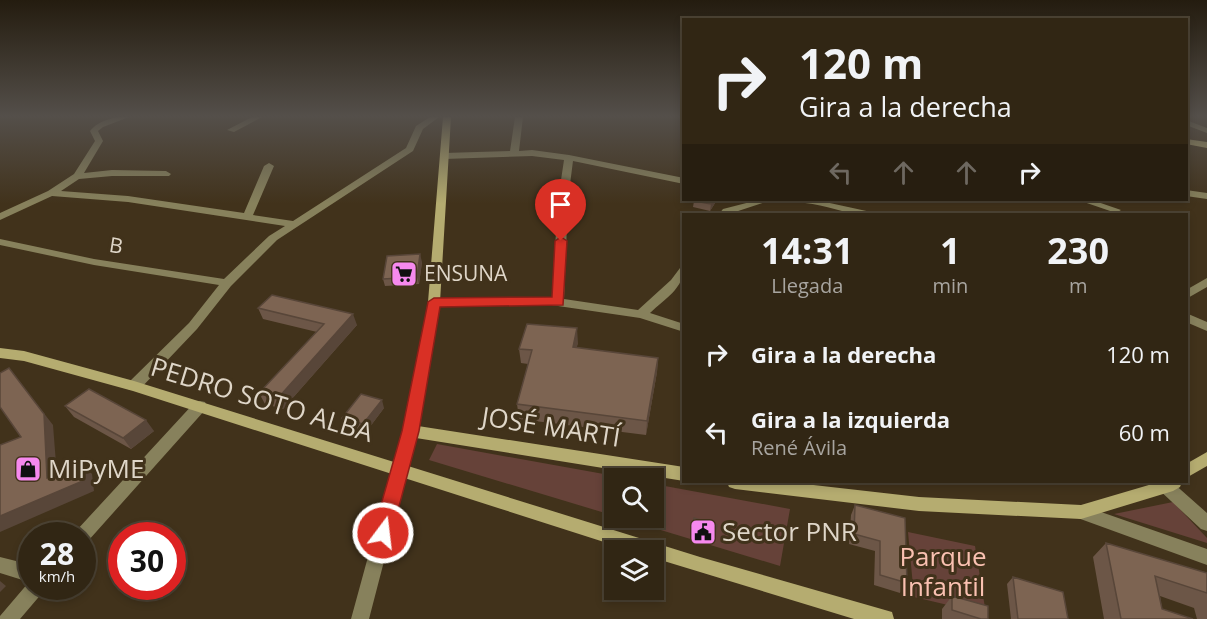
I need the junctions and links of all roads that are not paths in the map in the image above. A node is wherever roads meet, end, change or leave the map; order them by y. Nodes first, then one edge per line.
1 (96, 146) edge
2 (412, 146) edge
3 (445, 146) edge
4 (515, 146) edge
5 (514, 154) junction
6 (444, 156) junction
7 (568, 158) junction
8 (269, 166) dead end
9 (166, 174) dead end
10 (77, 176) junction
11 (682, 181) edge
12 (51, 193) junction
13 (1188, 193) edge
14 (1207, 196) edge
15 (763, 201) edge
16 (806, 201) edge
17 (808, 201) edge
18 (1086, 201) edge
19 (1115, 212) edge
20 (725, 213) edge
21 (824, 213) edge
22 (862, 213) edge
23 (0, 217) edge
24 (248, 217) junction
25 (294, 224) junction
26 (0, 242) edge
27 (682, 273) edge
28 (1207, 282) edge
29 (227, 283) junction
30 (1188, 294) edge
31 (434, 302) junction
32 (558, 302) junction
33 (641, 314) junction
34 (1188, 318) edge
35 (682, 327) edge
36 (1207, 327) edge
37 (0, 353) edge
38 (134, 386) junction
39 (200, 406) junction
40 (410, 431) junction
41 (1207, 458) edge
42 (400, 469) junction
43 (1188, 471) edge
44 (682, 474) edge
45 (743, 483) edge
46 (1167, 483) edge
47 (1081, 512) junction
48 (95, 522) edge
49 (1207, 524) edge
50 (1207, 557) edge
51 (0, 565) edge
52 (18, 570) edge
53 (25, 600) edge
54 (8, 619) edge
55 (360, 619) edge
56 (885, 619) edge

1 - 10 street
2 - 25 street
3 - 6 street
4 - 5 street
5 - 6 street
5 - 7 street
6 - 31 street
7 - 11 street
7 - 32 street
8 - 24 street
9 - 10 street
10 - 12 street
12 - 23 street
12 - 24 street
13 - 14 street
15 - 20 street
16 - 21 street
17 - 22 street
18 - 19 street
24 - 25 street
25 - 29 street
26 - 29 street, B
27 - 33 street
28 - 30 street
29 - 38 street
31 - 32 street
31 - 40 street
32 - 33 street
33 - 35 street
34 - 36 street
37 - 38 street, PEDRO SOTO ALBA
38 - 39 street, PEDRO SOTO ALBA
39 - 42 street, PEDRO SOTO ALBA
39 - 48 street
40 - 42 street
40 - 44 street, JOSÉ MARTÍ
41 - 43 street
42 - 55 street
42 - 56 street, PEDRO SOTO ALBA
45 - 47 street
46 - 47 street
46 - 49 street
47 - 50 street
51 - 52 street
53 - 54 street

